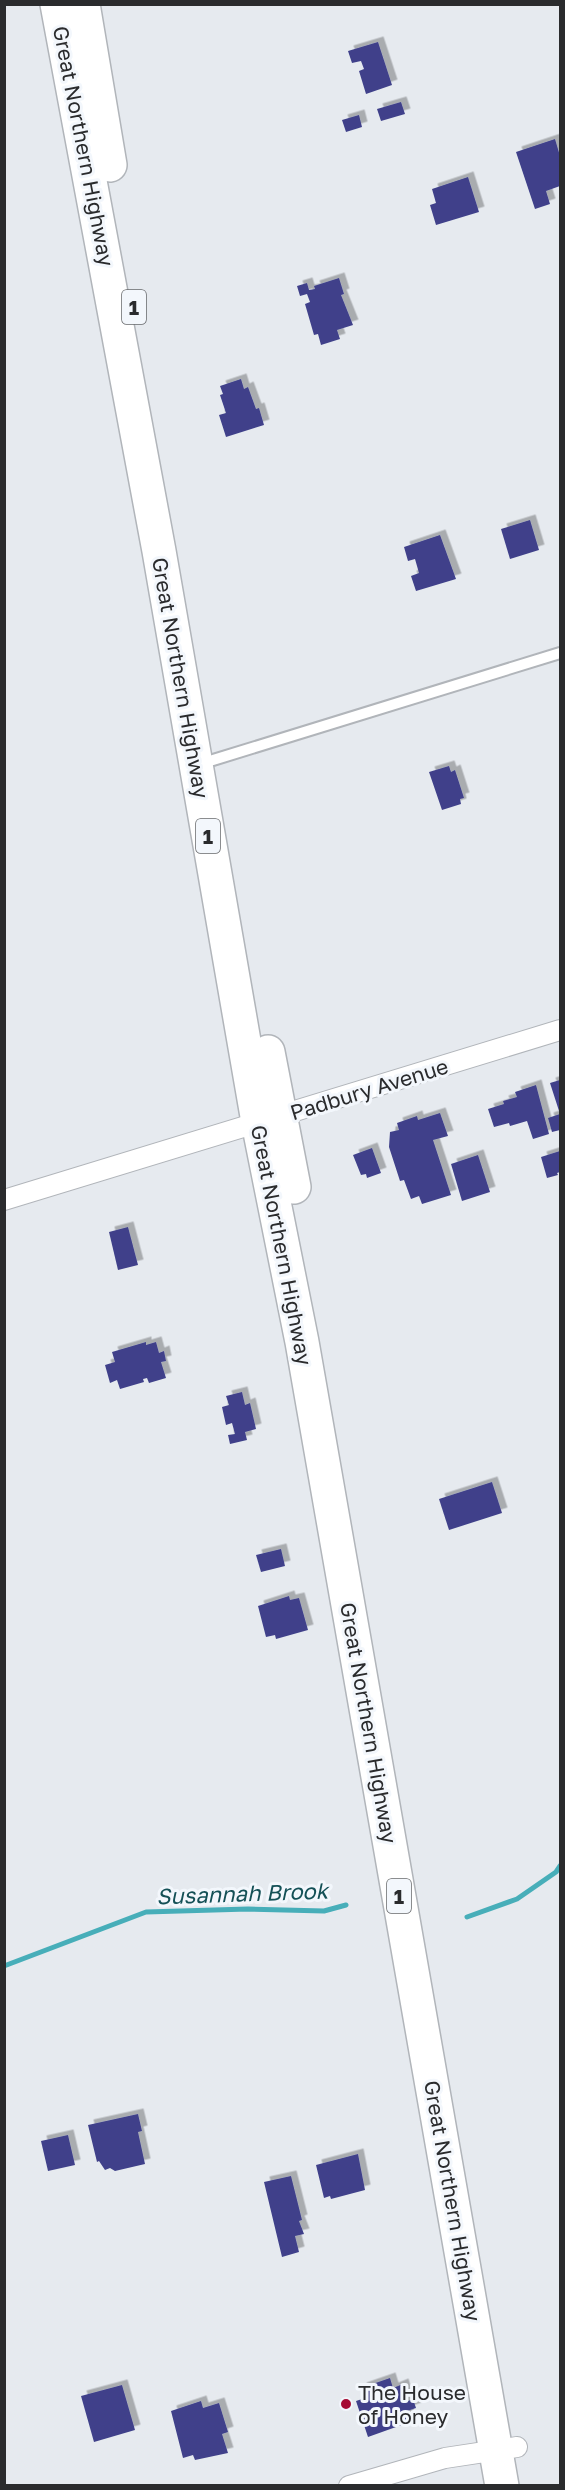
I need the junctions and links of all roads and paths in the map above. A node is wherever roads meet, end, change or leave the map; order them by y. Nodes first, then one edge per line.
1 (57, 4) edge
2 (83, 4) edge
3 (561, 652) edge
4 (213, 760) junction
5 (561, 1030) edge
6 (270, 1119) junction
7 (4, 1200) edge
8 (507, 2448) junction
9 (350, 2486) edge
10 (502, 2486) edge
11 (524, 2486) edge

1 - 6 highway, Great Northern Highway / 1
2 - 4 highway, Great Northern Highway / 1
3 - 4 lane
4 - 6 highway, Great Northern Highway / 1
5 - 6 street, Padbury Avenue
6 - 7 street, Padbury Avenue
6 - 8 highway, Great Northern Highway / 1
8 - 9 street
8 - 10 highway, Great Northern Highway / 1
8 - 11 highway, Great Northern Highway / 1

